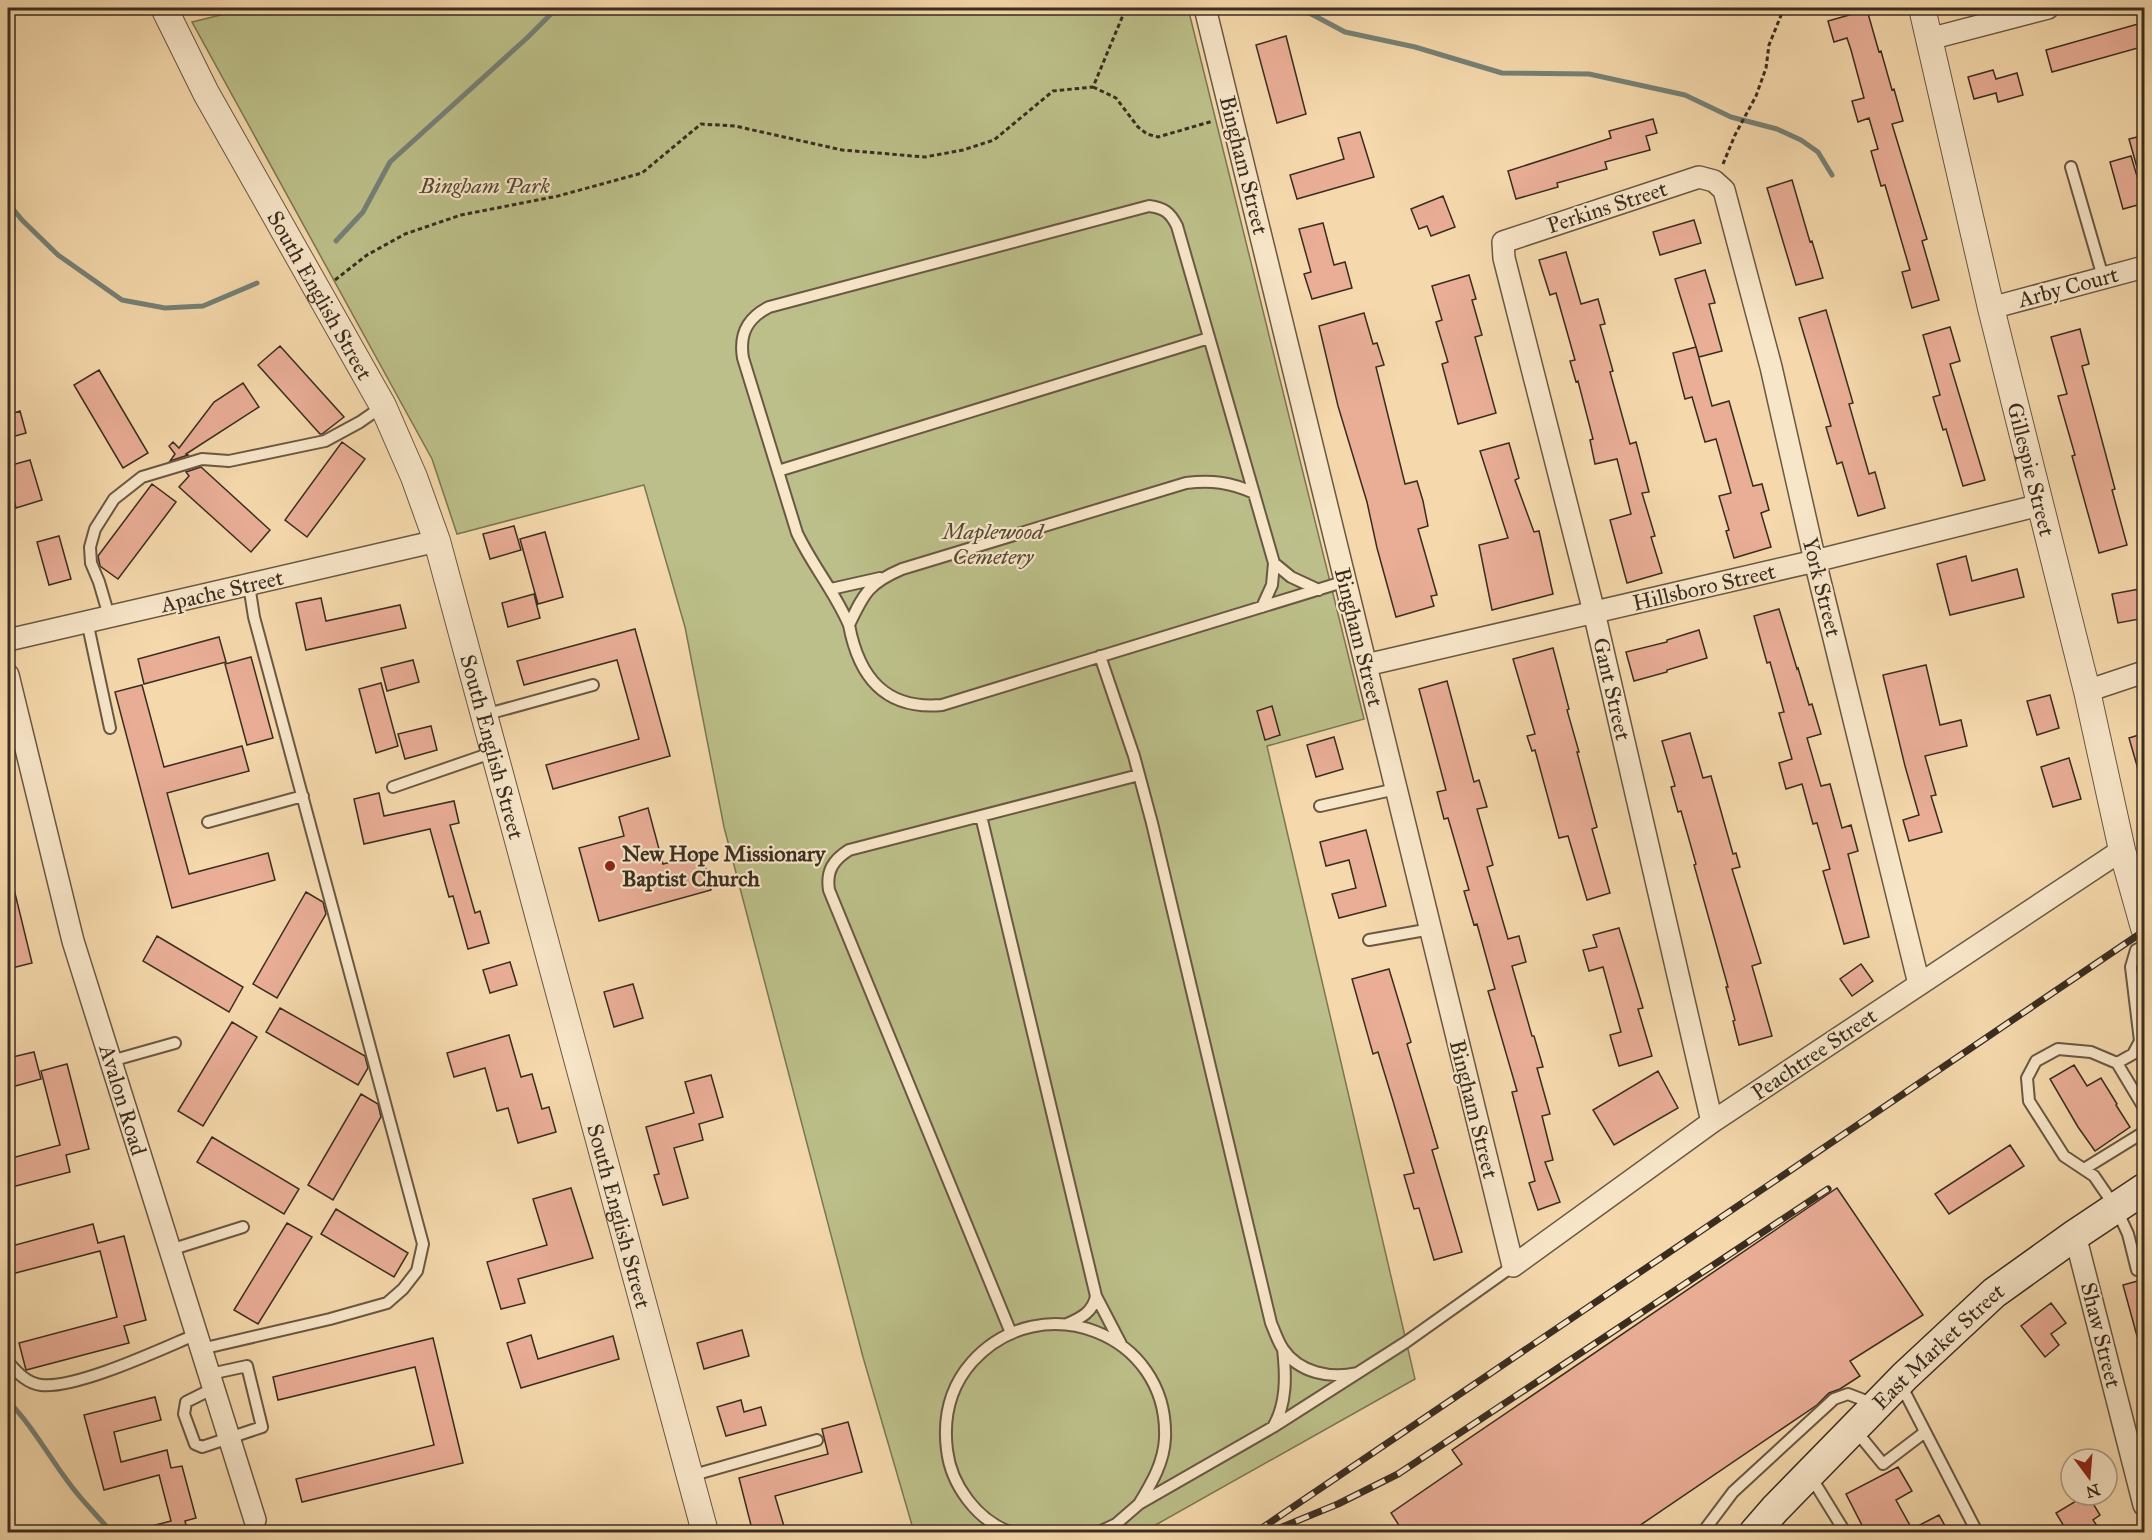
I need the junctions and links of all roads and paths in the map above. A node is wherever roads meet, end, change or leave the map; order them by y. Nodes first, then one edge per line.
1 (164, 8) edge
2 (1126, 8) edge
3 (1205, 8) edge
4 (1784, 8) edge
5 (1922, 8) edge
6 (2048, 8) edge
7 (1929, 39) junction
8 (1093, 87) junction
9 (1232, 116) junction
10 (2071, 167) dead end
11 (1720, 187) junction
12 (1504, 258) joint
13 (2145, 267) edge
14 (2103, 277) junction
15 (319, 291) junction
16 (1991, 308) junction
17 (1209, 338) junction
18 (383, 406) junction
19 (778, 471) junction
20 (1254, 493) junction
21 (2040, 505) junction
22 (437, 541) junction
23 (1815, 561) junction
24 (1274, 564) junction
25 (883, 577) junction
26 (1346, 581) junction
27 (249, 585) junction
28 (831, 589) junction
29 (1319, 590) junction
30 (1263, 607) junction
31 (1594, 612) junction
32 (109, 616) junction
33 (87, 621) junction
34 (849, 625) junction
35 (8, 639) edge
36 (1100, 656) junction
37 (1366, 664) junction
38 (2145, 672) edge
39 (8, 675) edge
40 (593, 685) dead end
41 (2087, 692) junction
42 (484, 715) junction
43 (110, 729) dead end
44 (494, 752) junction
45 (1139, 775) junction
46 (393, 787) dead end
47 (1396, 789) junction
48 (303, 796) junction
49 (1320, 806) dead end
50 (981, 816) junction
51 (208, 822) dead end
52 (2122, 850) junction
53 (2145, 928) edge
54 (1431, 929) junction
55 (1369, 940) dead end
56 (2145, 946) edge
57 (1919, 984) junction
58 (175, 1043) dead end
59 (111, 1061) junction
60 (2117, 1063) junction
61 (2141, 1094) edge
62 (2145, 1108) edge
63 (1712, 1122) junction
64 (2145, 1132) edge
65 (2084, 1169) junction
66 (2145, 1189) edge
67 (2116, 1208) junction
68 (243, 1227) dead end
69 (2075, 1235) junction
70 (170, 1250) junction
71 (1513, 1266) junction
72 (2136, 1270) dead end
73 (1096, 1296) junction
74 (1066, 1324) junction
75 (1011, 1333) junction
76 (199, 1342) junction
77 (1121, 1344) junction
78 (1283, 1349) junction
79 (8, 1362) edge
80 (1357, 1373) junction
81 (212, 1381) junction
82 (1900, 1382) junction
83 (1877, 1405) junction
84 (1273, 1427) junction
85 (1854, 1428) junction
86 (1925, 1432) junction
87 (229, 1436) junction
88 (817, 1440) dead end
89 (1809, 1474) junction
90 (690, 1477) junction
91 (1138, 1504) junction
92 (2145, 1505) edge
93 (255, 1520) dead end
94 (1840, 1530) edge
95 (1758, 1532) edge
96 (705, 1533) edge
97 (1010, 1533) edge
98 (1099, 1533) edge
99 (1703, 1533) edge
100 (1977, 1533) edge

1 - 15 street, South English Street
2 - 8 path
3 - 9 street, Bingham Street
4 - 11 path
5 - 7 street, Gillespie Street
6 - 7 street
7 - 16 street, Gillespie Street
8 - 9 path
8 - 15 path
9 - 26 street, Bingham Street
10 - 14 lane
11 - 12 street, Perkins Street
11 - 23 street, York Street
12 - 31 street, Gant Street
13 - 14 street, Arby Court
14 - 16 street, Arby Court
15 - 18 street, South English Street
16 - 21 street, Gillespie Street
17 - 19 lane
17 - 19 lane
17 - 20 lane
18 - 22 street, South English Street
18 - 32 lane
19 - 28 lane
20 - 24 lane
20 - 25 lane
21 - 23 street, Hillsboro Street
21 - 41 street, Gillespie Street
22 - 27 street, Apache Street
22 - 42 street, South English Street
23 - 31 street, Hillsboro Street
23 - 57 street, York Street
24 - 29 lane
24 - 30 lane
25 - 28 lane
25 - 34 lane
26 - 29 lane
26 - 37 street, Bingham Street
27 - 32 street, Apache Street
27 - 48 lane
28 - 34 lane
29 - 30 lane
30 - 36 lane
31 - 37 street, Hillsboro Street
31 - 63 street, Gant Street
32 - 33 street, Apache Street
33 - 35 street, Apache Street
33 - 43 lane
34 - 36 lane
36 - 45 lane
37 - 47 street, Bingham Street
38 - 41 street
39 - 59 street, Avalon Road
40 - 42 lane
41 - 52 street, Gillespie Street
42 - 44 street, South English Street
44 - 46 lane
44 - 90 street, South English Street
45 - 50 lane
45 - 78 lane
47 - 49 lane
47 - 54 street, Bingham Street
48 - 51 lane
48 - 76 lane
50 - 73 lane
50 - 75 lane
52 - 53 street, Gillespie Street
52 - 57 street, Peachtree Street
54 - 55 lane
54 - 71 street, Bingham Street
56 - 60 lane
57 - 63 street, Peachtree Street
58 - 59 lane
59 - 70 street, Avalon Road
60 - 61 lane
60 - 65 lane
61 - 62 lane
63 - 71 street, Peachtree Street
64 - 65 lane
65 - 67 lane
66 - 67 main road, East Market Street
67 - 69 main road, East Market Street
67 - 72 lane
68 - 70 lane
69 - 82 main road, East Market Street
69 - 92 street, Shaw Street
70 - 76 street, Avalon Road
71 - 80 lane
73 - 74 lane
73 - 77 lane
74 - 75 lane
74 - 77 lane
75 - 97 lane
76 - 79 lane
76 - 81 street, Avalon Road
77 - 91 lane
78 - 80 lane
78 - 84 lane
80 - 84 lane
81 - 87 street, Avalon Road
81 - 87 lane
81 - 87 lane
82 - 83 main road, East Market Street
82 - 86 lane
83 - 85 main road, East Market Street
83 - 99 lane
84 - 91 lane
85 - 86 lane
85 - 89 main road, East Market Street
86 - 100 lane
87 - 93 street, Avalon Road
88 - 90 lane
89 - 94 lane
89 - 95 main road, East Market Street
90 - 96 street, South English Street
91 - 98 lane

